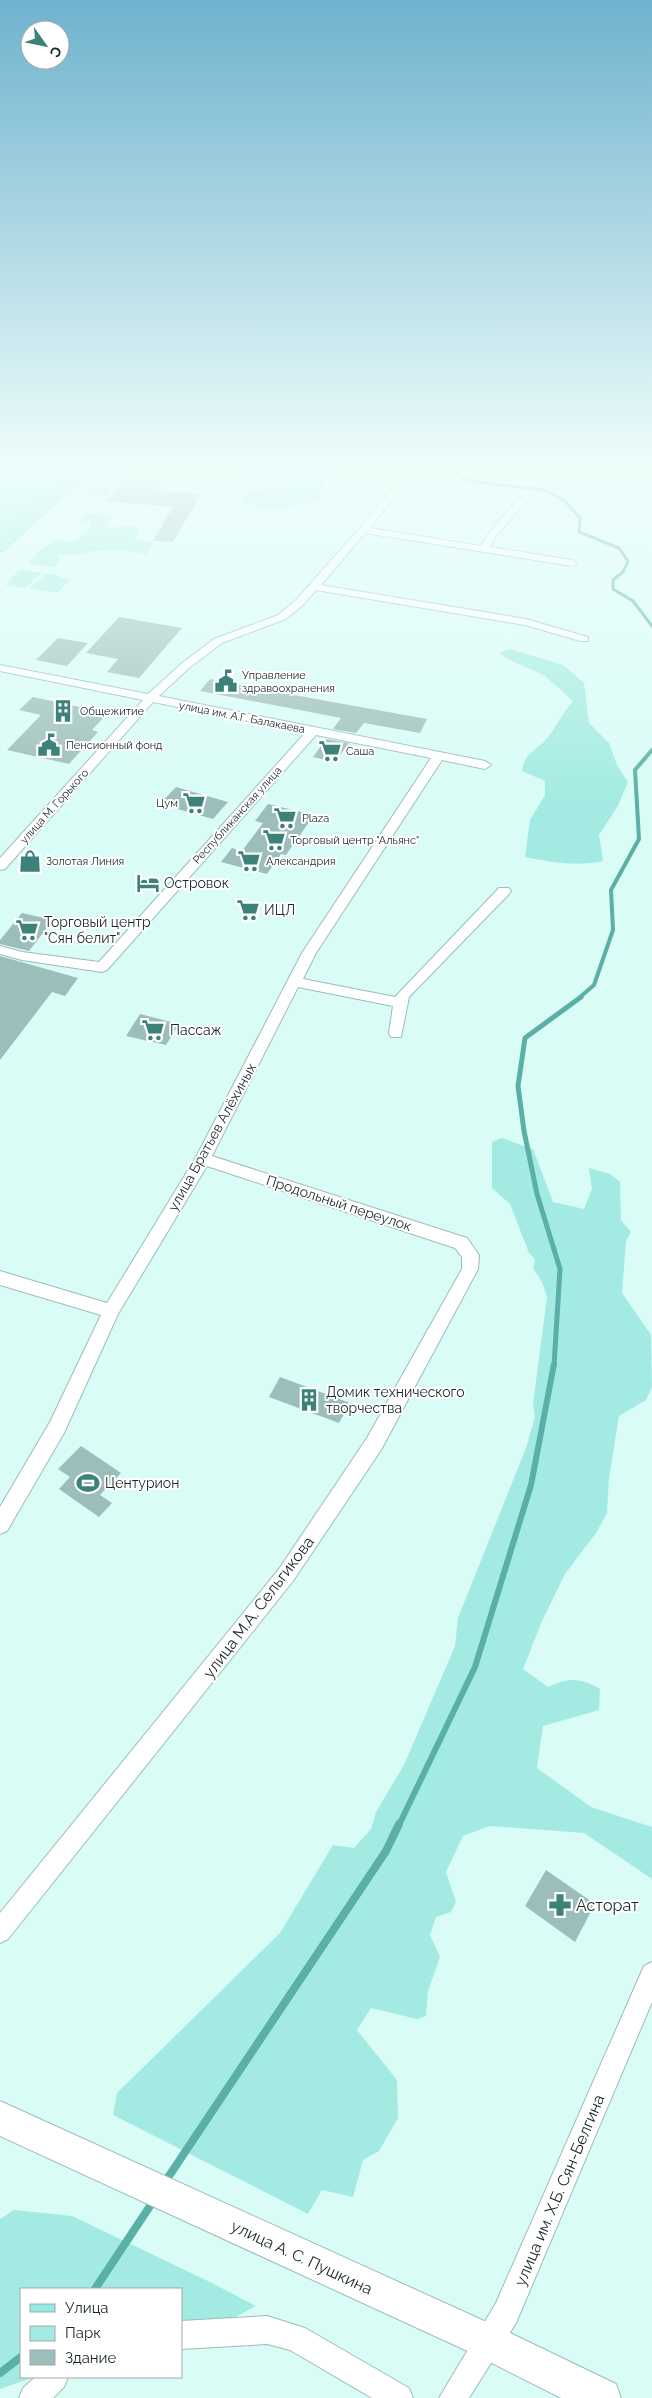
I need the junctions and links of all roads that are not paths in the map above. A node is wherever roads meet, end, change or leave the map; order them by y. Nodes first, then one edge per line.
1 (321, 580) edge
2 (315, 587) junction
3 (584, 639) dead end
4 (0, 668) edge
5 (150, 699) junction
6 (314, 730) junction
7 (438, 757) junction
8 (485, 765) dead end
9 (0, 866) edge
10 (504, 891) dead end
11 (0, 950) edge
12 (295, 982) junction
13 (401, 1003) junction
14 (396, 1033) dead end
15 (203, 1159) junction
16 (471, 1255) joint
17 (0, 1278) edge
18 (111, 1311) junction
19 (0, 1525) edge
20 (0, 1931) edge
21 (652, 1974) edge
22 (7, 2121) edge
23 (182, 2335) edge
24 (489, 2342) junction
25 (53, 2378) edge
26 (33, 2398) edge
27 (400, 2398) edge
28 (453, 2398) edge
29 (602, 2398) edge

1 - 2 street, улица М. Горького
2 - 3 street
2 - 5 street, улица М. Горького
4 - 5 street, улица им. А.Г. Балакаева
5 - 6 street, улица им. А.Г. Балакаева
5 - 9 street, улица М. Горького
6 - 7 street, улица им. А.Г. Балакаева
6 - 11 street, Республиканская улица
7 - 8 street, улица им. А.Г. Балакаева
7 - 12 street, улица Братьев Алёхиных
10 - 13 street
12 - 13 street
12 - 15 street, улица Братьев Алёхиных
13 - 14 street
15 - 16 street, Продольный переулок
15 - 18 street, улица Братьев Алёхиных
16 - 20 street, улица М.А. Сельгикова
17 - 18 street
18 - 19 street, улица Братьев Алёхиных
21 - 24 street, улица им. Х.Б. Сян-Белгина
22 - 24 main road, улица А. С. Пушкина
23 - 27 street
24 - 28 street, улица им. Х.Б. Сян-Белгина
24 - 29 main road, улица А. С. Пушкина
25 - 26 street

